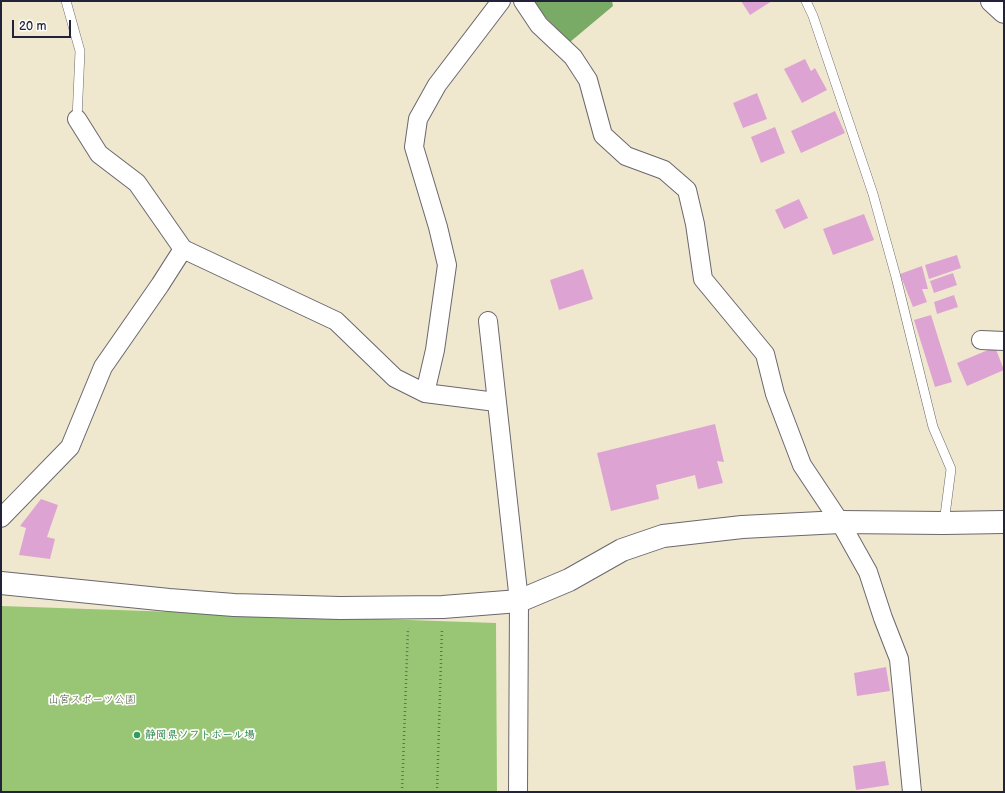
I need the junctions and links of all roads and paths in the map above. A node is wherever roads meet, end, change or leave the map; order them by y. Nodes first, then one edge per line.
1 (66, 1) edge
2 (501, 1) edge
3 (523, 1) edge
4 (806, 1) edge
5 (992, 1) edge
6 (1004, 12) edge
7 (77, 119) joint
8 (183, 249) junction
9 (488, 321) dead end
10 (981, 340) dead end
11 (1004, 341) edge
12 (425, 393) junction
13 (496, 402) junction
14 (1, 518) edge
15 (840, 522) junction
16 (1004, 522) edge
17 (944, 523) junction
18 (1, 583) edge
19 (520, 601) junction
20 (409, 607) junction
21 (443, 607) junction
22 (402, 792) edge
23 (437, 792) edge
24 (518, 792) edge
25 (912, 792) edge

1 - 7 lane
2 - 12 street
3 - 15 street
4 - 17 lane
5 - 6 street
7 - 8 street
8 - 12 street
8 - 14 street
9 - 13 street
10 - 11 street
12 - 13 street
13 - 19 street
15 - 17 street
15 - 19 street
15 - 25 street
16 - 17 street
18 - 20 street
19 - 21 street
19 - 24 street
20 - 21 street
20 - 22 path
21 - 23 path

